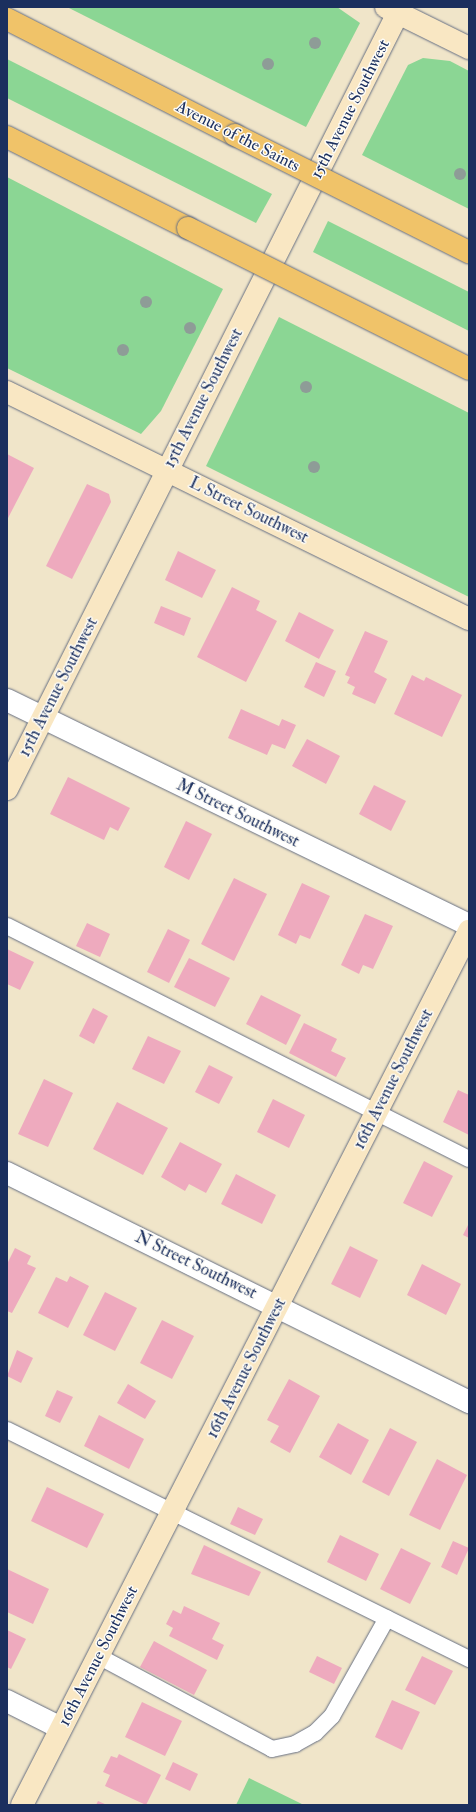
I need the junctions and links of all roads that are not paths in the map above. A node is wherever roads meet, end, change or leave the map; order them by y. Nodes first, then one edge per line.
1 (395, 9) edge
2 (7, 19) edge
3 (469, 48) edge
4 (7, 137) edge
5 (469, 252) edge
6 (469, 370) edge
7 (7, 392) edge
8 (167, 470) junction
9 (469, 619) edge
10 (7, 700) edge
11 (43, 718) junction
12 (7, 789) edge
13 (469, 925) edge
14 (7, 926) edge
15 (469, 930) edge
16 (376, 1114) junction
17 (469, 1159) edge
18 (7, 1173) edge
19 (278, 1306) junction
20 (469, 1402) edge
21 (7, 1430) edge
22 (172, 1511) junction
23 (387, 1618) junction
24 (98, 1656) junction
25 (469, 1659) edge
26 (7, 1701) edge
27 (61, 1728) junction
28 (22, 1805) edge

1 - 3 main road
1 - 8 main road, 15th Avenue Southwest
2 - 5 highway, Avenue of the Saints, bridge
4 - 6 highway, bridge
7 - 8 main road, L Street Southwest
8 - 9 main road, L Street Southwest
8 - 11 main road, 15th Avenue Southwest
10 - 11 street, M Street Southwest
11 - 12 main road, 15th Avenue Southwest
11 - 13 street, M Street Southwest
14 - 16 lane
15 - 16 main road, 16th Avenue Southwest
16 - 17 lane
16 - 19 main road, 16th Avenue Southwest
18 - 19 street, N Street Southwest
19 - 20 street, N Street Southwest
19 - 22 main road, 16th Avenue Southwest
21 - 22 lane
22 - 23 lane
22 - 24 main road, 16th Avenue Southwest
23 - 24 lane
23 - 25 lane
24 - 27 main road, 16th Avenue Southwest
26 - 27 street
27 - 28 main road, 16th Avenue Southwest

